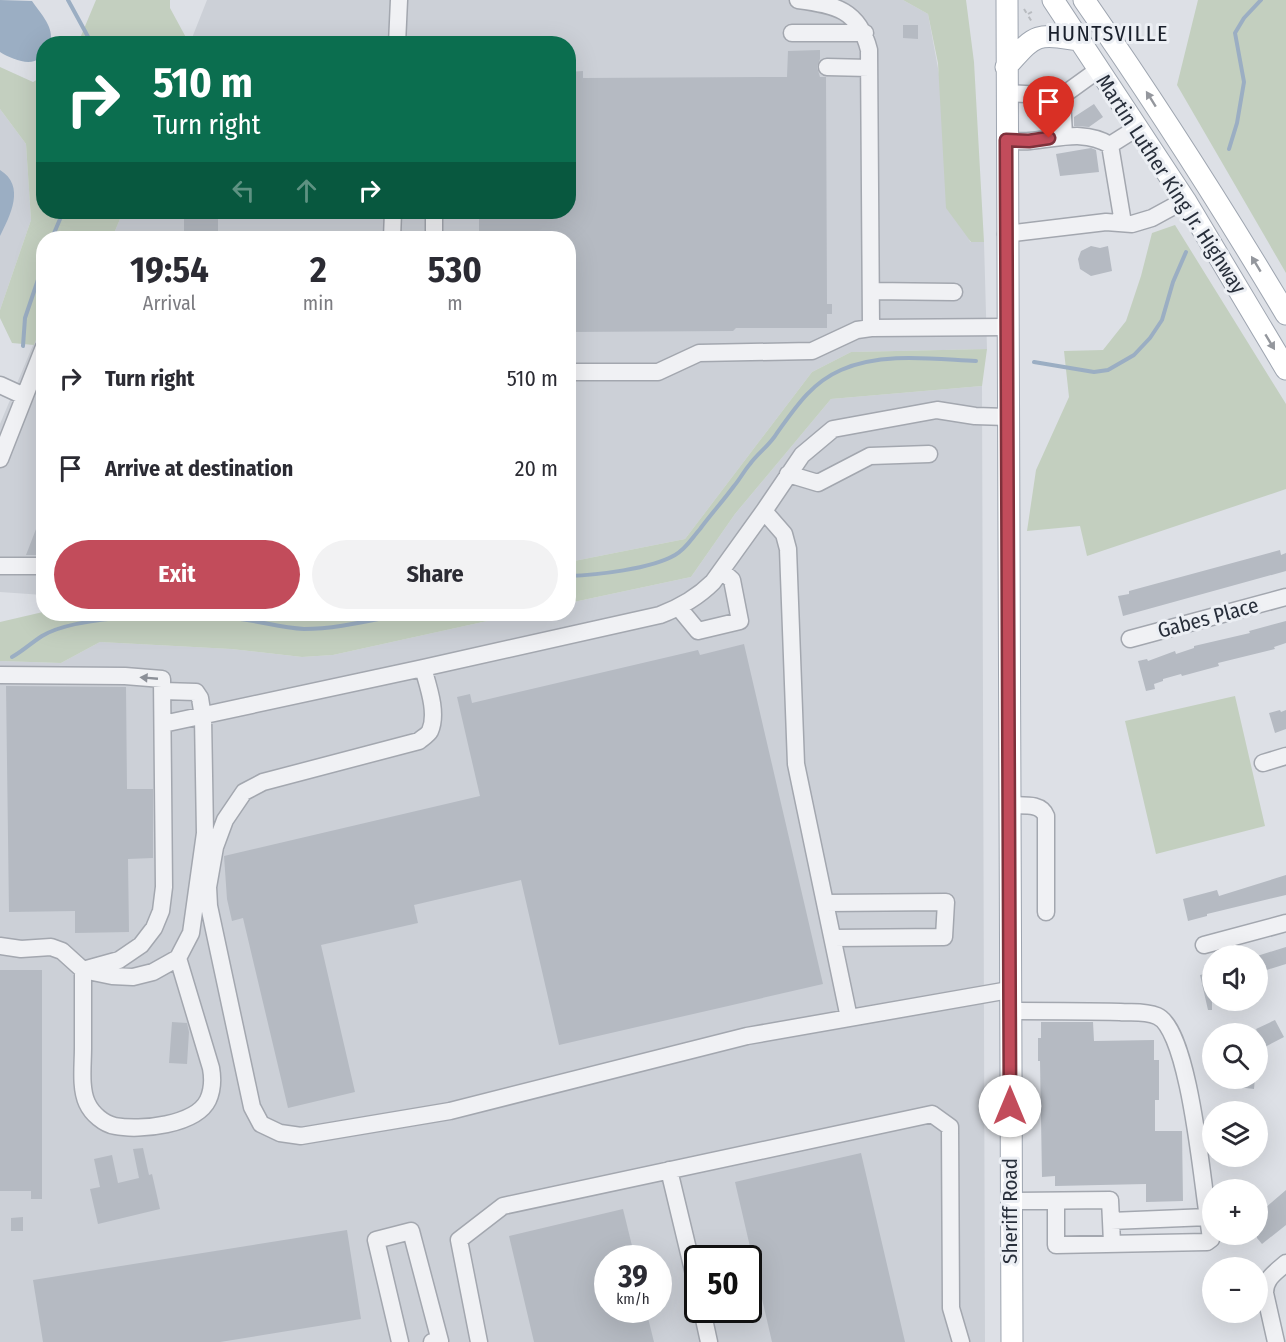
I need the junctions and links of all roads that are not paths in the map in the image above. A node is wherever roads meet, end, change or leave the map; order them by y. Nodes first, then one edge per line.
1 (399, 0) edge
2 (798, 0) edge
3 (1084, 0) edge
4 (1015, 3) edge
5 (1044, 5) edge
6 (792, 33) dead end
7 (865, 33) junction
8 (397, 36) edge
9 (1079, 40) junction
10 (826, 67) dead end
11 (1006, 67) junction
12 (869, 68) junction
13 (1098, 70) junction
14 (1006, 93) junction
15 (1062, 96) junction
16 (1137, 128) junction
17 (1064, 136) junction
18 (1006, 140) junction
19 (1110, 145) junction
20 (1185, 200) junction
21 (1123, 223) junction
22 (1006, 234) junction
23 (871, 291) junction
24 (954, 292) dead end
25 (1286, 314) edge
26 (1006, 327) junction
27 (871, 328) junction
28 (36, 367) edge
29 (1286, 369) edge
30 (576, 372) edge
31 (0, 385) edge
32 (24, 396) junction
33 (1007, 417) junction
34 (929, 454) dead end
35 (0, 459) edge
36 (788, 474) junction
37 (764, 511) junction
38 (0, 566) edge
39 (36, 566) edge
40 (722, 571) junction
41 (1286, 597) edge
42 (679, 608) junction
43 (1130, 639) dead end
44 (423, 668) junction
45 (0, 675) edge
46 (163, 691) junction
47 (203, 717) junction
48 (163, 724) junction
49 (1286, 756) edge
50 (1263, 763) dead end
51 (1009, 805) junction
52 (825, 903) junction
53 (1046, 912) dead end
54 (1286, 923) edge
55 (833, 938) junction
56 (1203, 945) dead end
57 (0, 946) edge
58 (178, 958) junction
59 (83, 970) junction
60 (1009, 990) junction
61 (1010, 1011) junction
62 (849, 1018) junction
63 (669, 1170) junction
64 (1203, 1179) edge
65 (1010, 1201) junction
66 (1056, 1201) junction
67 (1202, 1217) edge
68 (1111, 1221) junction
69 (1112, 1242) junction
70 (1202, 1242) edge
71 (687, 1245) edge
72 (1286, 1263) edge
73 (705, 1323) edge
74 (400, 1342) edge
75 (437, 1342) edge
76 (479, 1342) edge
77 (710, 1342) edge
78 (961, 1342) edge
79 (1012, 1342) edge
80 (1276, 1342) edge

1 - 8 street
2 - 7 street
25 -> 3 main road, Martin Luther King Jr. Highway
4 - 11 main road, Sheriff Road
5 - 9 main road, Martin Luther King Jr. Highway
6 - 7 street
7 - 12 street
9 - 11 main road
9 - 13 main road, Martin Luther King Jr. Highway
10 - 12 street
11 - 14 main road, Sheriff Road
12 - 23 street
13 - 15 street
13 - 16 main road, Martin Luther King Jr. Highway
14 - 15 street
14 - 18 main road, Sheriff Road
15 - 17 street
16 - 19 street
16 - 20 main road, Martin Luther King Jr. Highway
17 - 18 street
17 - 19 street
18 - 22 main road, Sheriff Road
19 - 21 street
20 - 21 street
20 -> 29 main road, Martin Luther King Jr. Highway
21 - 22 street
22 - 26 main road, Sheriff Road
23 - 24 street
23 - 27 street
26 - 27 street
26 - 33 main road, Sheriff Road
27 - 30 street
28 - 32 street
31 - 32 street
32 - 35 street
33 - 36 street
33 - 51 main road, Sheriff Road
34 - 36 street
36 - 37 street
37 - 40 street
37 - 52 street
38 - 39 street
40 - 42 street
40 - 42 street
41 - 43 street, Gabes Place
42 - 44 street
44 - 47 street
44 - 62 street
46 -> 45 street
46 - 47 street
46 - 48 street
47 - 48 street
47 - 58 street
48 - 59 street
49 - 50 street
51 - 53 street
51 - 60 main road, Sheriff Road
52 - 55 street
52 - 55 street
54 - 56 street
55 - 62 street
57 - 59 street
58 - 59 street
58 - 59 street
60 - 61 main road, Sheriff Road
60 - 62 street
61 - 64 street
61 - 65 main road, Sheriff Road
63 - 71 street
63 - 76 street
63 - 78 street
65 - 66 street
65 - 79 main road, Sheriff Road
66 - 68 street
66 - 69 street
67 - 68 street
68 - 69 street
69 - 70 street
72 - 80 street
73 - 77 street
74 - 75 street

